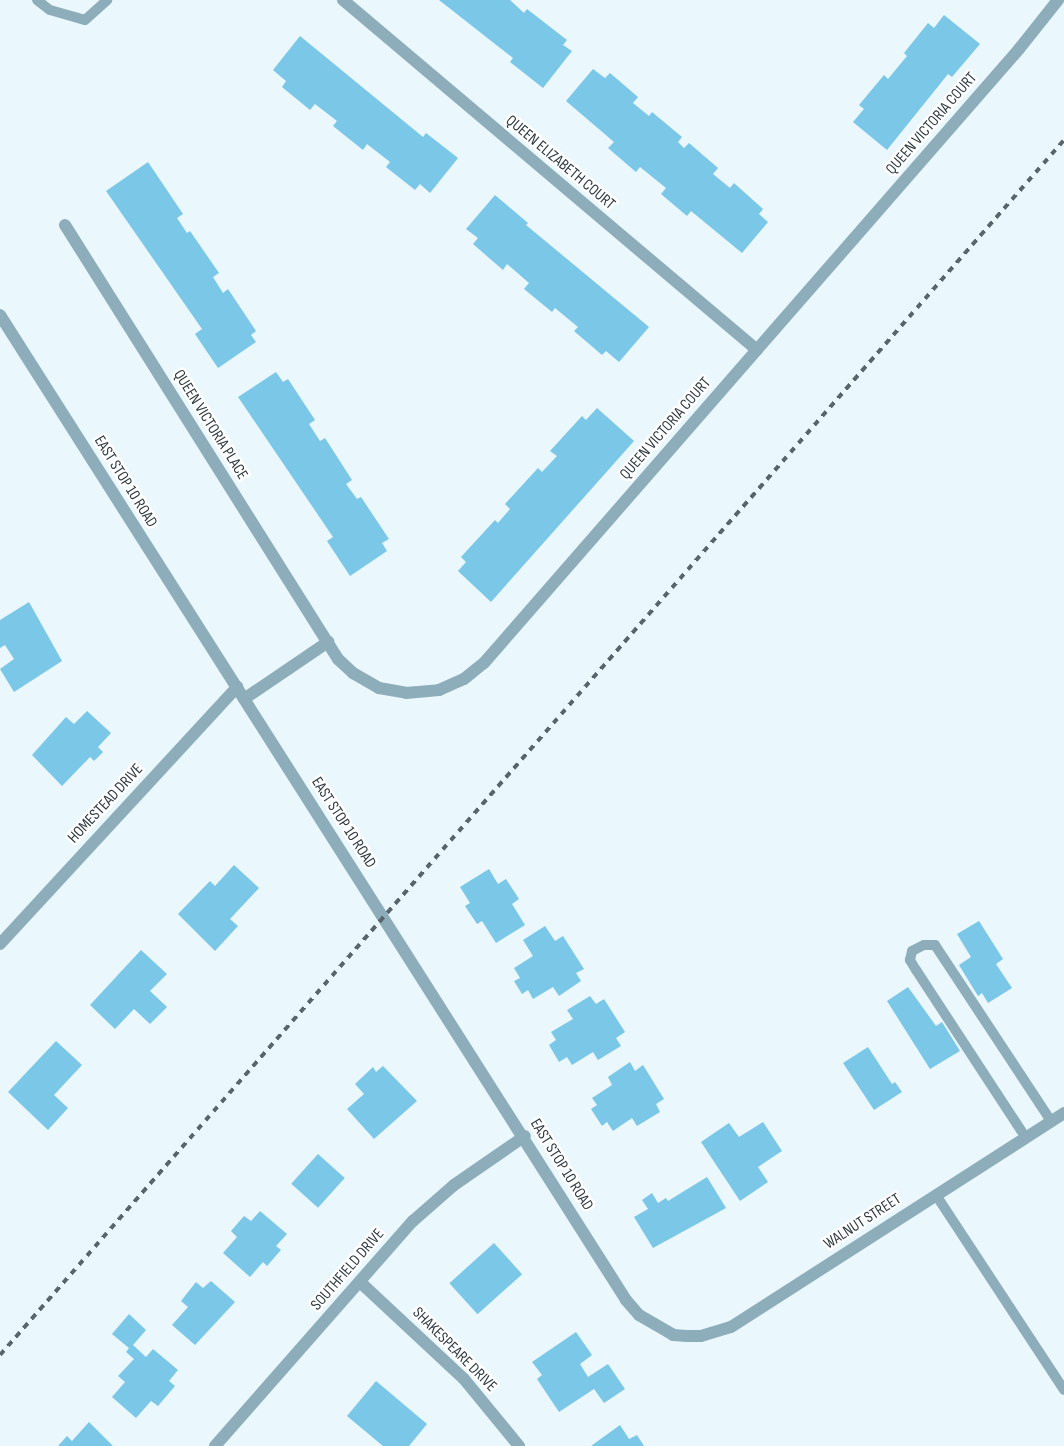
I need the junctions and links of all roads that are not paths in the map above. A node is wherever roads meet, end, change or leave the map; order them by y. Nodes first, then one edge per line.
1 (37, 0) edge
2 (107, 0) edge
3 (343, 0) edge
4 (1055, 1) edge
5 (65, 225) dead end
6 (0, 315) edge
7 (757, 350) junction
8 (328, 642) junction
9 (237, 687) junction
10 (244, 699) junction
11 (0, 944) edge
12 (1064, 1113) edge
13 (1052, 1121) junction
14 (524, 1136) junction
15 (1026, 1138) junction
16 (936, 1195) junction
17 (360, 1282) junction
18 (673, 1334) joint
19 (1064, 1390) edge
20 (215, 1446) edge
21 (519, 1446) edge

1 - 2 lane
3 - 7 street, QUEEN ELIZABETH COURT
4 - 7 street, QUEEN VICTORIA COURT
5 - 8 street, QUEEN VICTORIA PLACE
6 - 9 street, EAST STOP 10 ROAD
7 - 8 street, QUEEN VICTORIA COURT
8 - 10 street
9 - 10 street, EAST STOP 10 ROAD
9 - 11 street, HOMESTEAD DRIVE
10 - 14 street, EAST STOP 10 ROAD
12 - 13 street, WALNUT STREET
13 - 15 street, WALNUT STREET
13 - 15 lane
14 - 17 street, SOUTHFIELD DRIVE
14 - 18 street, EAST STOP 10 ROAD
15 - 16 street, WALNUT STREET
16 - 18 street, WALNUT STREET
16 - 19 lane
17 - 20 street, SOUTHFIELD DRIVE
17 - 21 street, SHAKESPEARE DRIVE

